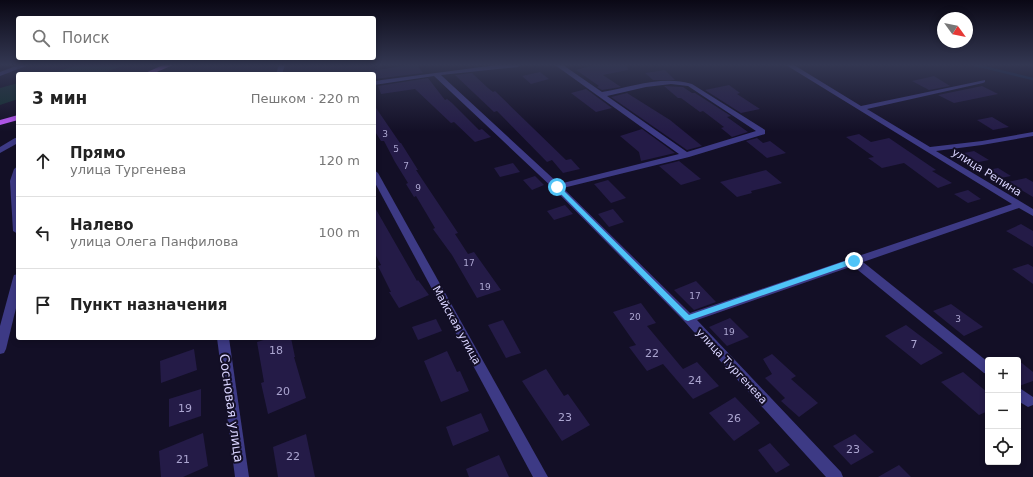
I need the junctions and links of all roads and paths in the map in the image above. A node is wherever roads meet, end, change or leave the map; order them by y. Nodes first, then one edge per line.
1 (450, 87) edge
2 (589, 87) edge
3 (639, 87) edge
4 (693, 87) edge
5 (827, 87) edge
6 (955, 87) edge
7 (600, 95) junction
8 (862, 108) junction
9 (16, 118) edge
10 (0, 123) edge
11 (1033, 134) edge
12 (16, 141) edge
13 (930, 149) junction
14 (0, 151) edge
15 (686, 155) junction
16 (16, 175) edge
17 (376, 177) edge
18 (557, 187) junction
19 (1019, 205) junction
20 (16, 206) edge
21 (1033, 213) edge
22 (854, 261) junction
23 (16, 286) edge
24 (688, 318) junction
25 (223, 340) edge
26 (0, 349) edge
27 (985, 367) edge
28 (242, 477) edge
29 (541, 477) edge
30 (836, 477) edge

1 - 18 street, улица Тургенева
2 - 7 street
3 - 7 street
4 - 15 street
5 - 8 street, улица Репина
6 - 8 street
7 - 15 street
8 - 13 street, улица Репина
9 - 10 main road
11 - 13 street, улица Репина
12 - 14 street
13 - 19 street, улица Репина
15 - 18 street
16 - 20 street
17 - 29 street, Майская улица
18 - 24 street, улица Тургенева
19 - 21 street, улица Репина
19 - 22 street
22 - 24 street
22 - 27 street
23 - 26 street
24 - 30 street, улица Тургенева
25 - 28 street, Сосновая улица

